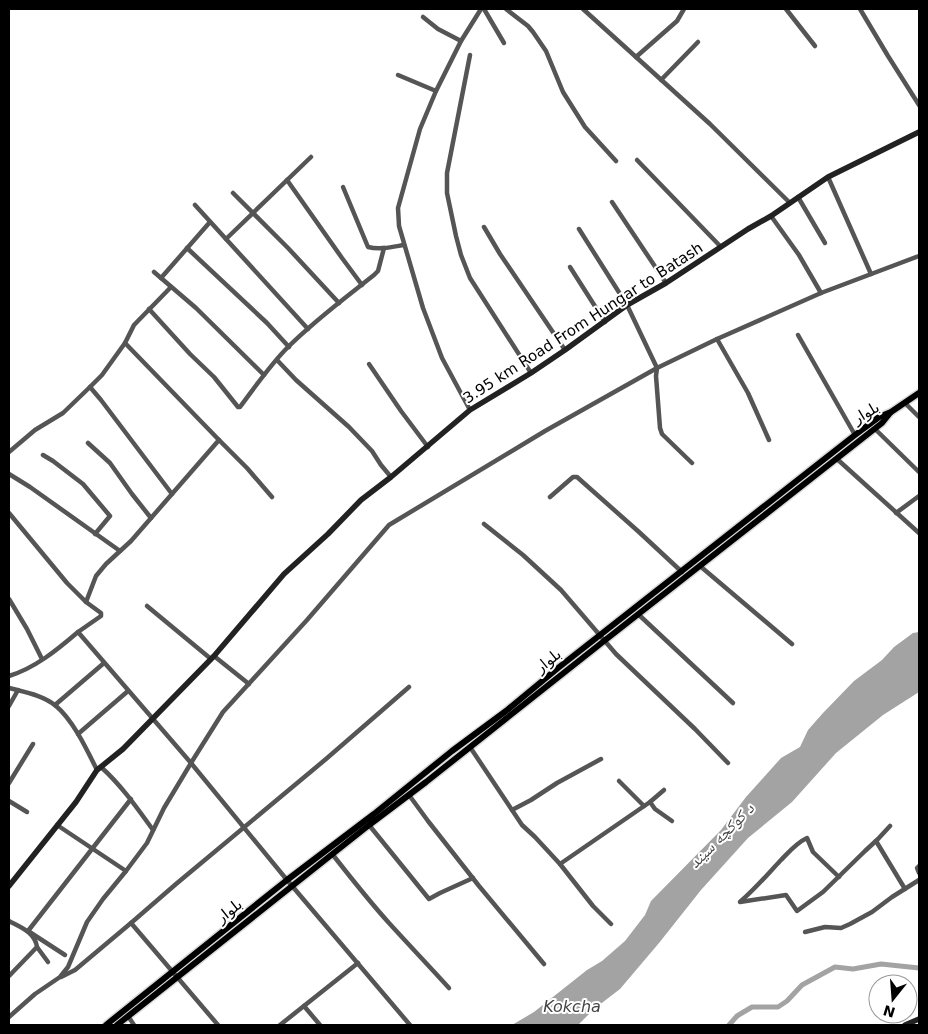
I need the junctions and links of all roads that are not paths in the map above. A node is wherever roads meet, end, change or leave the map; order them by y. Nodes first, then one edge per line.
1 (483, 9) edge
2 (506, 9) edge
3 (583, 9) edge
4 (684, 9) edge
5 (786, 9) edge
6 (860, 9) edge
7 (423, 17) dead end
8 (461, 41) junction
9 (698, 42) dead end
10 (504, 43) dead end
11 (815, 46) dead end
12 (470, 55) dead end
13 (636, 57) junction
14 (398, 75) dead end
15 (661, 80) junction
16 (436, 91) junction
17 (919, 105) edge
18 (919, 132) edge
19 (311, 157) dead end
20 (637, 160) dead end
21 (616, 161) dead end
22 (828, 177) junction
23 (287, 180) junction
24 (343, 187) dead end
25 (233, 193) dead end
26 (798, 198) junction
27 (612, 202) dead end
28 (790, 203) junction
29 (194, 205) dead end
30 (253, 213) junction
31 (771, 216) junction
32 (210, 222) junction
33 (484, 227) dead end
34 (579, 229) dead end
35 (226, 240) junction
36 (825, 243) dead end
37 (404, 245) junction
38 (187, 248) junction
39 (384, 248) junction
40 (721, 248) junction
41 (919, 256) edge
42 (570, 267) dead end
43 (154, 272) dead end
44 (871, 274) junction
45 (161, 278) junction
46 (666, 283) junction
47 (362, 285) junction
48 (171, 287) junction
49 (821, 293) junction
50 (338, 303) junction
51 (627, 305) junction
52 (149, 309) junction
53 (605, 322) junction
54 (308, 329) junction
55 (798, 335) dead end
56 (717, 339) junction
57 (125, 343) junction
58 (289, 347) junction
59 (565, 350) junction
60 (277, 360) junction
61 (369, 364) dead end
62 (657, 368) junction
63 (531, 373) junction
64 (264, 375) junction
65 (90, 388) junction
66 (919, 393) edge
67 (905, 402) junction
68 (470, 410) junction
69 (891, 412) junction
70 (919, 417) edge
71 (875, 429) junction
72 (855, 435) junction
73 (218, 440) junction
74 (769, 440) dead end
75 (88, 443) dead end
76 (428, 447) junction
77 (9, 452) edge
78 (43, 455) dead end
79 (837, 459) junction
80 (692, 463) dead end
81 (819, 463) junction
82 (824, 469) junction
83 (919, 472) edge
84 (9, 474) edge
85 (392, 477) junction
86 (172, 494) junction
87 (919, 496) edge
88 (272, 497) dead end
89 (550, 497) dead end
90 (9, 513) edge
91 (896, 513) junction
92 (151, 518) junction
93 (484, 524) dead end
94 (919, 533) edge
95 (96, 534) junction
96 (120, 551) junction
97 (700, 566) junction
98 (682, 572) junction
99 (9, 599) edge
100 (86, 602) junction
101 (147, 606) dead end
102 (638, 614) junction
103 (78, 632) junction
104 (602, 638) junction
105 (792, 644) dead end
106 (213, 658) junction
107 (42, 660) junction
108 (104, 663) junction
109 (9, 676) edge
110 (249, 684) junction
111 (408, 687) dead end
112 (9, 688) edge
113 (18, 690) junction
114 (128, 691) junction
115 (733, 703) dead end
116 (56, 705) junction
117 (9, 706) edge
118 (508, 713) junction
119 (152, 719) junction
120 (78, 734) junction
121 (33, 744) dead end
122 (470, 747) junction
123 (601, 759) dead end
124 (191, 763) junction
125 (728, 763) dead end
126 (99, 769) junction
127 (619, 781) dead end
128 (9, 783) edge
129 (664, 790) dead end
130 (409, 795) junction
131 (132, 799) junction
132 (9, 801) edge
133 (650, 802) junction
134 (644, 806) junction
135 (512, 810) junction
136 (27, 812) dead end
137 (672, 821) dead end
138 (57, 825) junction
139 (369, 825) junction
140 (890, 826) dead end
141 (244, 828) junction
142 (153, 830) junction
143 (876, 841) junction
144 (93, 850) junction
145 (333, 855) junction
146 (560, 864) junction
147 (919, 866) edge
148 (126, 871) junction
149 (919, 873) edge
150 (839, 876) junction
151 (473, 878) junction
152 (287, 880) junction
153 (919, 880) edge
154 (9, 886) edge
155 (293, 886) junction
156 (905, 889) junction
157 (9, 921) edge
158 (131, 923) junction
159 (611, 924) dead end
160 (28, 931) junction
161 (805, 932) dead end
162 (37, 947) junction
163 (66, 955) dead end
164 (48, 962) dead end
165 (358, 963) junction
166 (544, 964) dead end
167 (175, 974) junction
168 (9, 976) edge
169 (60, 977) junction
170 (448, 988) dead end
171 (304, 1006) junction
172 (128, 1016) junction
173 (9, 1017) edge
174 (919, 1018) edge
175 (106, 1025) edge
176 (117, 1025) edge
177 (134, 1025) edge
178 (218, 1025) edge
179 (280, 1025) edge
180 (320, 1025) edge
181 (410, 1025) edge
182 (905, 1025) edge

1 - 8 street
1 - 10 street
2 - 21 street
3 - 13 street
4 - 13 street
5 - 11 street
6 - 17 street
7 - 8 street
8 - 16 street
9 - 15 street
12 - 63 street
13 - 15 street
14 - 16 street
15 - 28 street
16 - 37 street
18 - 22 street, 3.95 km Road From Hungar to Batash
19 - 23 street
20 - 40 street
22 - 26 street, 3.95 km Road From Hungar to Batash
22 - 44 street
23 - 30 street
23 - 47 street
24 - 39 street
25 - 30 street
26 - 28 street, 3.95 km Road From Hungar to Batash
26 - 36 street
27 - 46 street
28 - 31 street, 3.95 km Road From Hungar to Batash
29 - 32 street
30 - 35 street
30 - 50 street
31 - 40 street, 3.95 km Road From Hungar to Batash
31 - 49 street
32 - 35 street
32 - 38 street
33 - 59 street
34 - 51 street
35 - 54 street
37 - 39 street
37 - 68 street
38 - 45 street
38 - 58 street
39 - 47 street
40 - 46 street, 3.95 km Road From Hungar to Batash
41 - 44 street
42 - 53 street
43 - 45 street
44 - 49 street
45 - 48 street
46 - 51 street, 3.95 km Road From Hungar to Batash
47 - 50 street
48 - 52 street
48 - 64 street
49 - 56 street
50 - 54 street
51 - 53 street, 3.95 km Road From Hungar to Batash
51 - 62 street
52 - 57 street
52 - 64 street
53 - 59 street, 3.95 km Road From Hungar to Batash
54 - 58 street
55 - 72 street
56 - 62 street
56 - 74 street
57 - 65 street
57 - 73 street
58 - 60 street
59 - 63 street, 3.95 km Road From Hungar to Batash
60 - 64 street
60 - 85 street
61 - 76 street
62 - 80 street
62 - 110 street
63 - 68 street, 3.95 km Road From Hungar to Batash
65 - 77 street
65 - 86 street
66 - 67 main road
67 - 69 main road
67 - 70 street
68 - 76 street, 3.95 km Road From Hungar to Batash
69 - 71 main road, بلوار
69 - 72 main road, بلوار
71 - 79 main road, بلوار
71 - 83 street
72 - 81 main road, بلوار
73 - 86 street
73 - 88 street
75 - 92 street
76 - 85 street, 3.95 km Road From Hungar to Batash
78 - 95 street
79 - 82 main road, بلوار
79 - 91 street
81 - 82 main road
81 - 98 main road, بلوار
82 - 97 main road, بلوار
84 - 95 street
85 - 106 street, 3.95 km Road From Hungar to Batash
86 - 92 street
87 - 91 street
89 - 98 street
90 - 100 street
91 - 94 street
92 - 96 street
93 - 104 street
95 - 96 street
96 - 100 street
97 - 102 main road, بلوار
97 - 105 street
98 - 104 main road, بلوار
99 - 107 street
100 - 103 street
101 - 106 street
102 - 104 main road, بلوار
102 - 115 street
103 - 107 street
103 - 108 street
104 - 118 main road, بلوار
104 - 125 street
106 - 110 street
106 - 119 street, 3.95 km Road From Hungar to Batash
107 - 109 street
108 - 114 street
108 - 116 street
110 - 124 street
111 - 141 street
112 - 113 street
113 - 116 street
113 - 117 street
114 - 119 street
114 - 120 street
116 - 120 street
118 - 122 main road, بلوار
118 - 152 main road, بلوار
119 - 124 street
119 - 126 street, 3.95 km Road From Hungar to Batash
120 - 126 street
121 - 128 street
122 - 130 main road, بلوار
122 - 135 street
123 - 135 street
124 - 141 street
124 - 142 street
126 - 131 street
126 - 138 street, 3.95 km Road From Hungar to Batash
127 - 134 street
129 - 133 street
130 - 139 main road, بلوار
130 - 151 street
131 - 142 street
131 - 144 street
132 - 136 street
133 - 134 street
133 - 137 street
134 - 146 street
135 - 146 street
138 - 144 street
138 - 154 street, 3.95 km Road From Hungar to Batash
139 - 145 main road, بلوار
139 - 151 street
140 - 143 street
141 - 152 street
141 - 158 street
142 - 148 street
143 - 150 street
143 - 156 street
144 - 148 street
144 - 160 street
145 - 155 main road, بلوار
145 - 170 street
146 - 159 street
147 - 149 street
148 - 169 street
150 - 150 street
151 - 166 street
152 - 155 street
152 - 167 main road, بلوار
153 - 156 street
155 - 165 street
155 - 167 main road, بلوار
156 - 161 street
157 - 160 street
158 - 167 street
158 - 169 street
160 - 162 street
160 - 163 street
162 - 164 street
162 - 168 street
165 - 171 street
165 - 181 street
167 - 172 main road, بلوار
167 - 175 main road, بلوار
167 - 178 street
169 - 173 street
171 - 179 street
171 - 180 street
172 - 176 main road, بلوار
172 - 177 street
174 - 182 street

